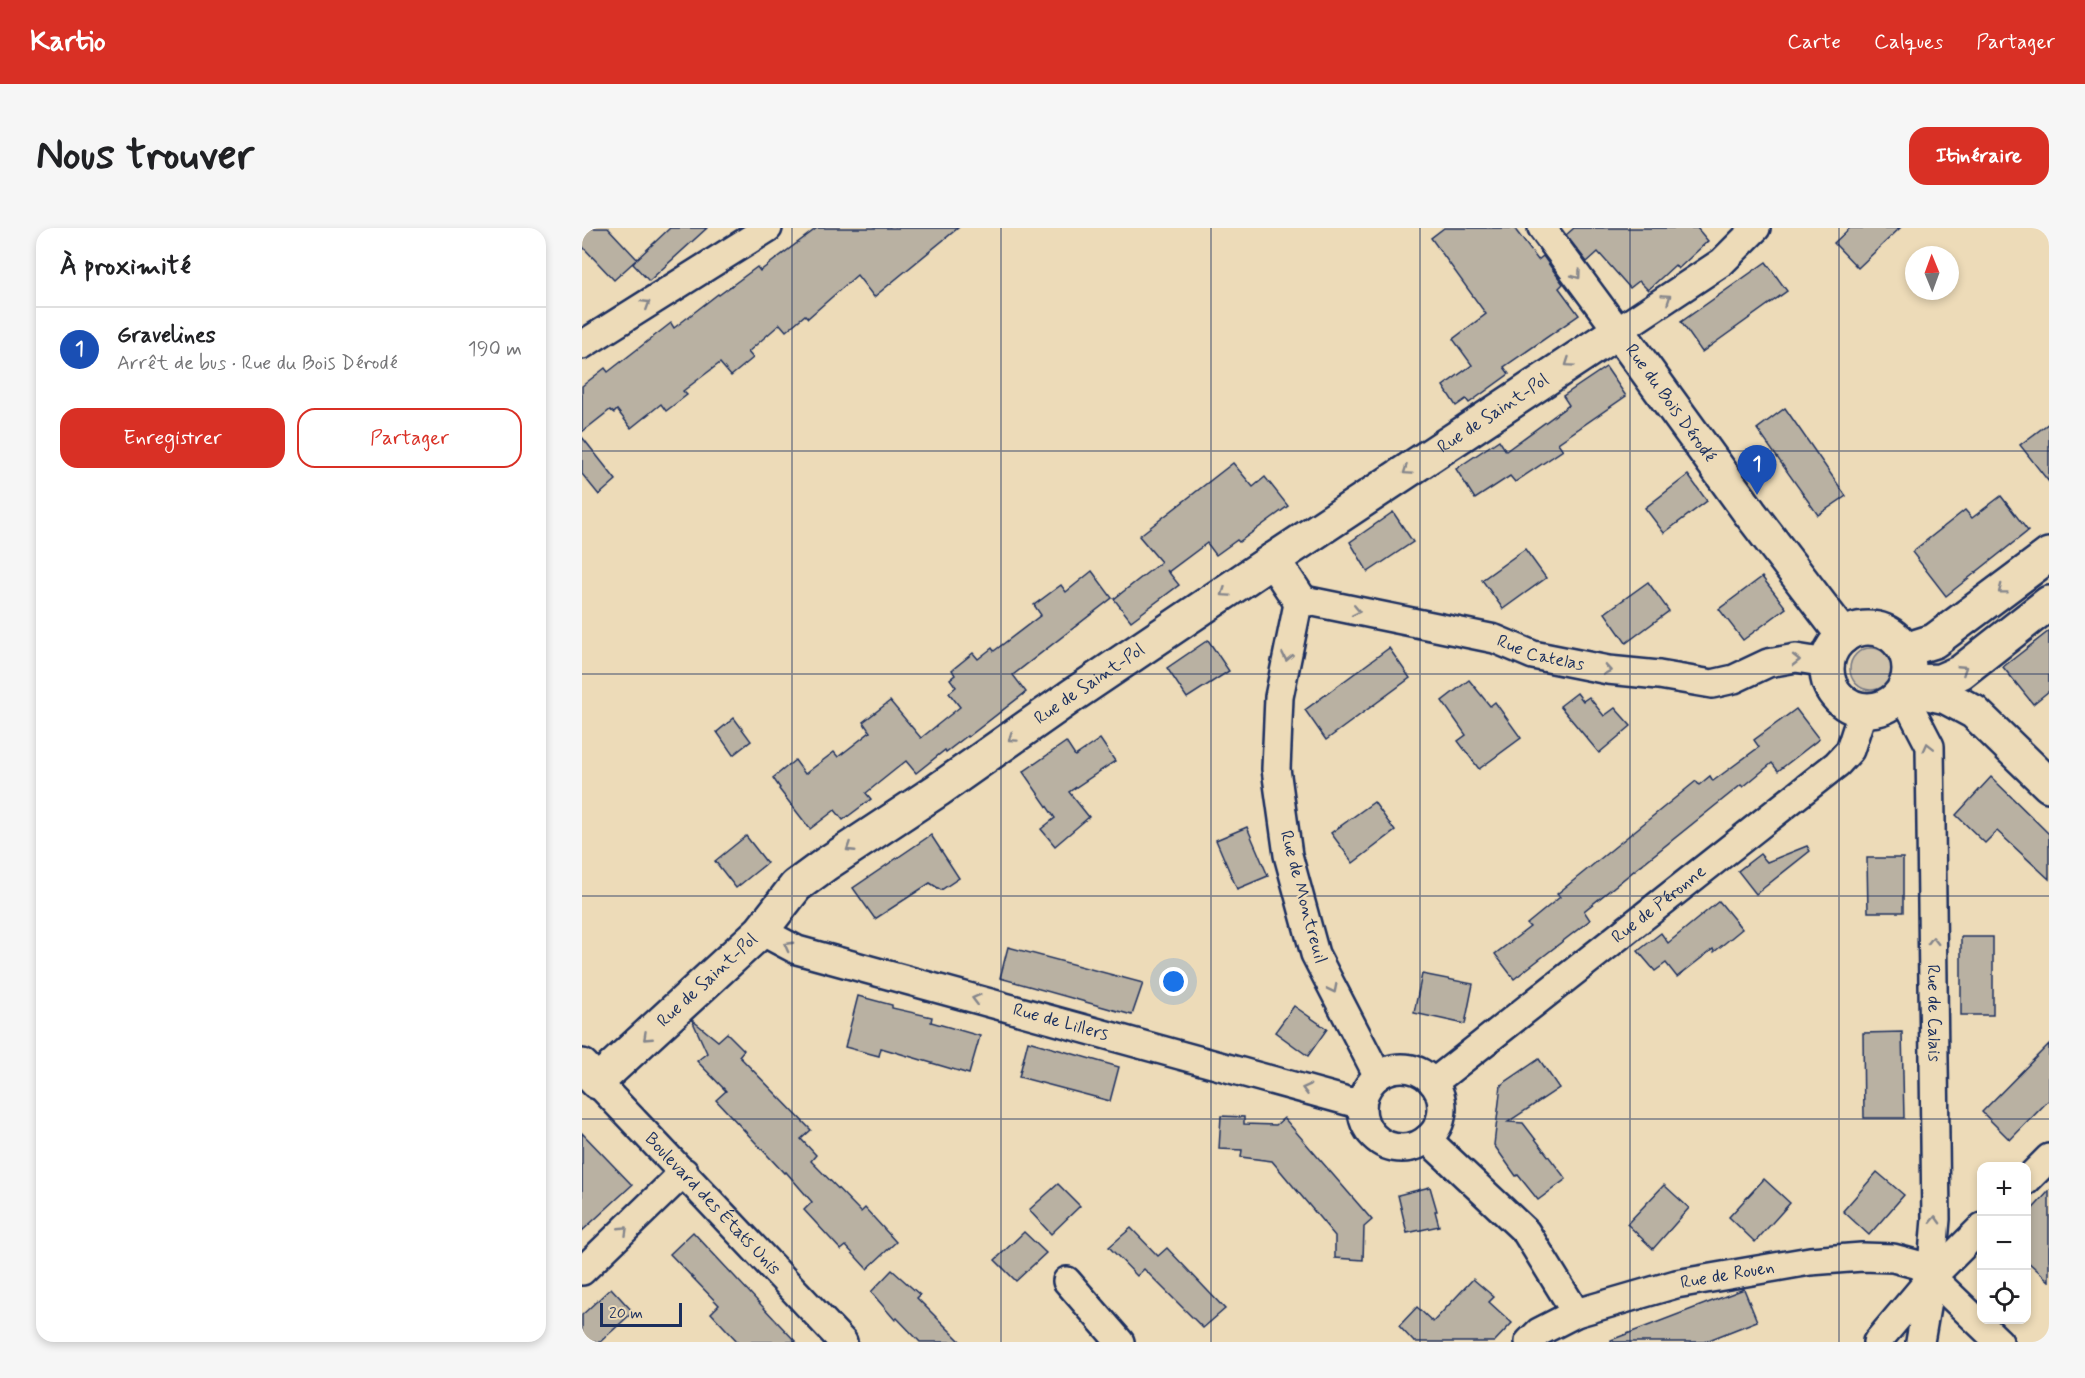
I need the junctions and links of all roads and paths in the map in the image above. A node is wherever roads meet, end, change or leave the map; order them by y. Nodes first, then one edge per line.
1 (768, 228) edge
2 (1542, 228) edge
3 (1756, 228) edge
4 (1618, 331) junction
5 (587, 333) edge
6 (2049, 555) edge
7 (1273, 560) junction
8 (1299, 599) junction
9 (2049, 603) edge
10 (1835, 650) junction
11 (1905, 678) junction
12 (1863, 710) junction
13 (2049, 785) edge
14 (761, 931) junction
15 (590, 1074) edge
16 (1378, 1076) junction
17 (1433, 1083) junction
18 (1362, 1105) junction
19 (1427, 1139) junction
20 (2049, 1158) edge
21 (684, 1172) junction
22 (2031, 1176) edge
23 (1977, 1232) edge
24 (582, 1271) edge
25 (1931, 1278) junction
26 (1067, 1281) dead end
27 (1576, 1313) junction
28 (843, 1342) edge
29 (1120, 1342) edge
30 (1529, 1342) edge
31 (1877, 1342) edge
32 (1920, 1342) edge
33 (1999, 1342) edge

5 -> 1 street
2 -> 4 street, Rue du Bois Dérodé
4 -> 3 street
4 -> 7 street, Rue de Saint-Pol
4 - 10 street, Rue du Bois Dérodé
6 -> 11 street
7 - 8 street
7 -> 14 street, Rue de Saint-Pol
8 -> 10 street, Rue Catelas
8 -> 16 street, Rue de Montreuil
11 -> 9 street
10 - 11 street
10 - 12 street
11 - 12 street
11 - 13 street
25 -> 11 street, Rue de Calais
12 - 17 street, Rue de Péronne
14 -> 15 street, Rue de Saint-Pol
18 -> 14 street, Rue de Lillers
15 - 21 street, Boulevard des États Unis
16 - 17 street
16 - 18 street
17 - 19 street
18 - 19 street
19 - 27 street
20 - 22 street
24 -> 21 street
21 - 28 street, Boulevard des États Unis
23 - 25 street
25 - 27 street, Rue de Rouen
25 - 31 street
25 - 32 street, Rue de Calais
25 - 33 street, Rue de Rouen
26 - 29 street
27 - 30 street, Rue de Rouen

